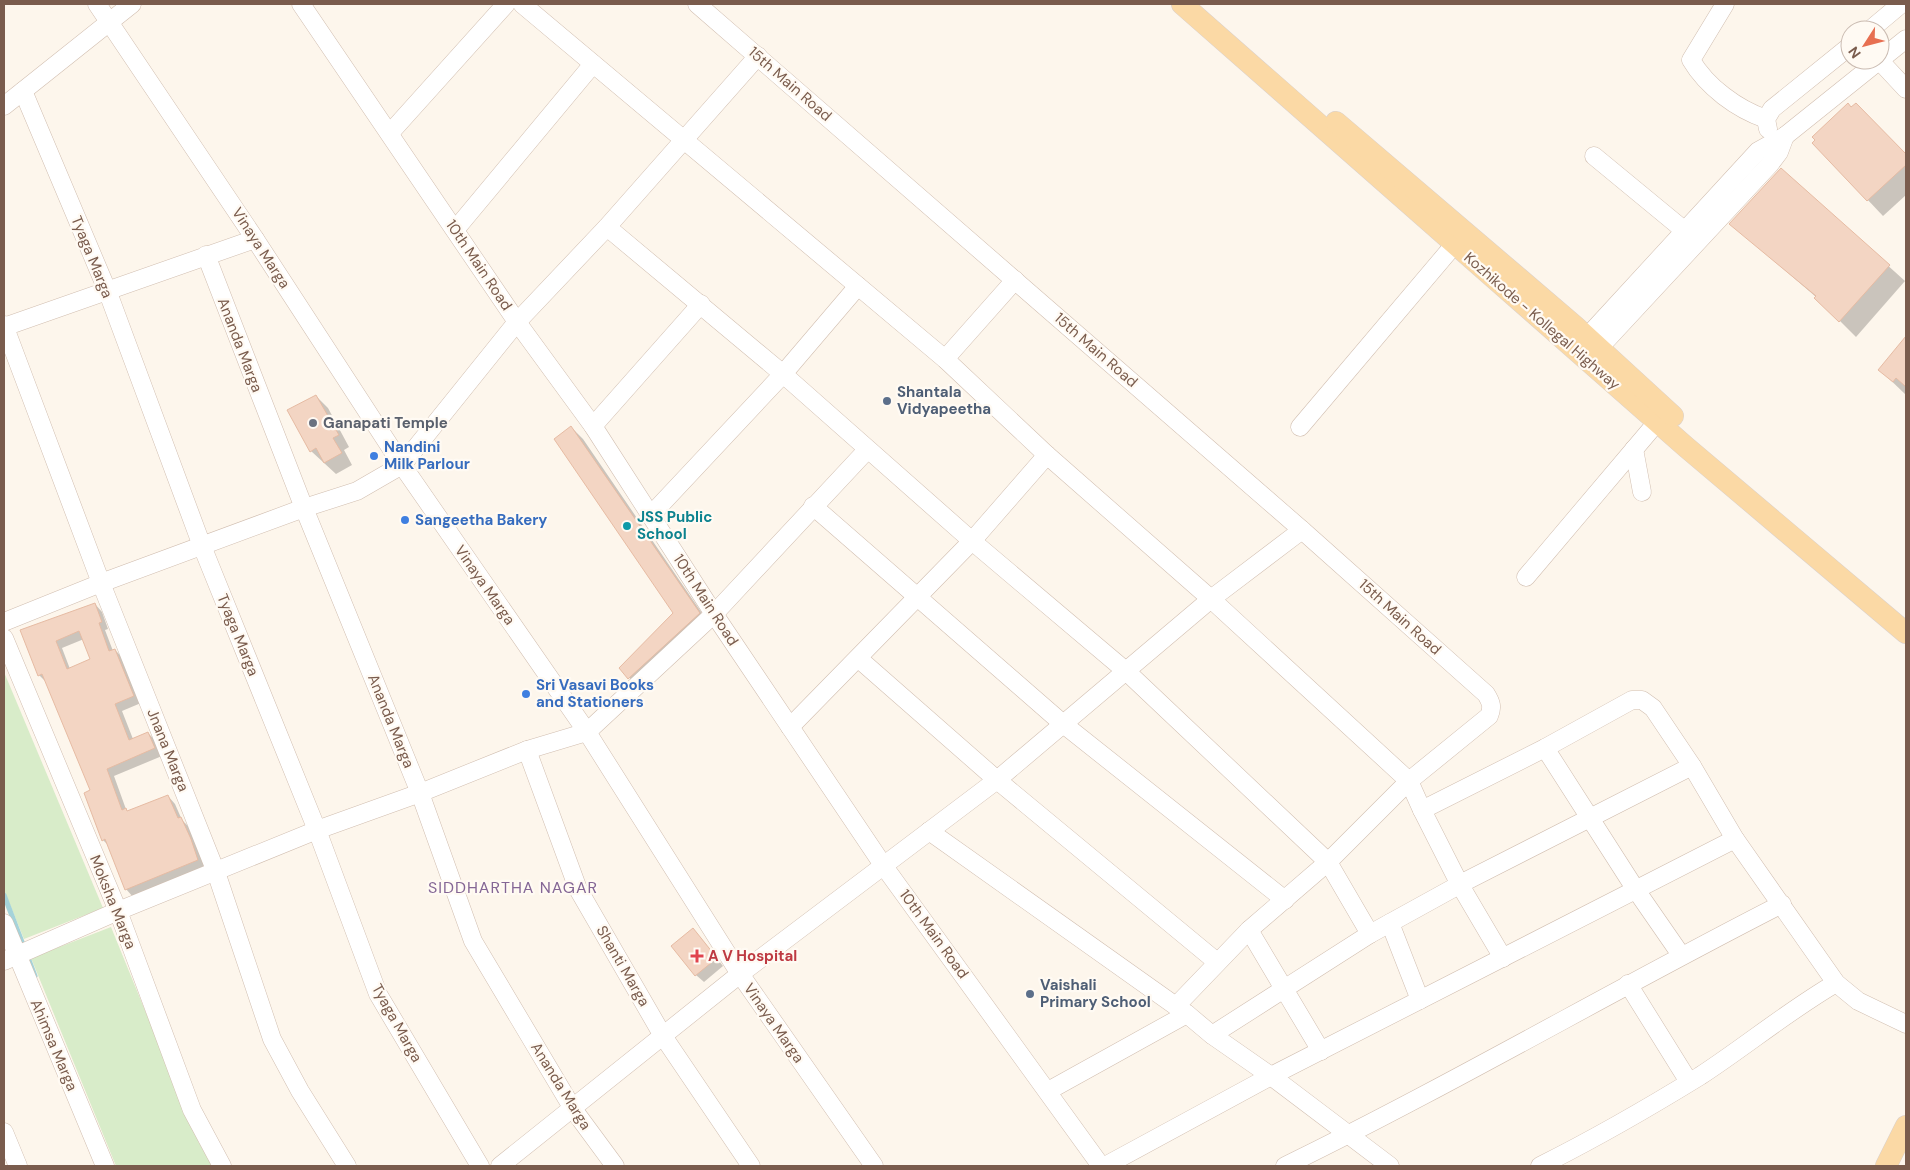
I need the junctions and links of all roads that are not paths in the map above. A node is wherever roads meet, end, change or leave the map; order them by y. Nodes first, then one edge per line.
1 (97, 4) edge
2 (132, 4) edge
3 (301, 4) edge
4 (506, 4) edge
5 (522, 4) edge
6 (697, 4) edge
7 (1182, 4) edge
8 (1200, 4) edge
9 (1725, 4) edge
10 (1901, 4) edge
11 (1882, 20) edge
12 (110, 23) junction
13 (1906, 39) edge
14 (1890, 53) edge
15 (1840, 54) edge
16 (758, 56) junction
17 (593, 64) junction
18 (1868, 70) edge
19 (1888, 70) edge
20 (1906, 89) edge
21 (23, 91) junction
22 (4, 106) edge
23 (1766, 118) junction
24 (390, 133) junction
25 (683, 139) junction
26 (1779, 139) junction
27 (1594, 156) dead end
28 (607, 227) junction
29 (455, 230) junction
30 (1684, 230) junction
31 (255, 239) junction
32 (1454, 246) junction
33 (206, 255) junction
34 (1015, 280) junction
35 (858, 286) junction
36 (106, 290) junction
37 (701, 304) junction
38 (517, 322) junction
39 (4, 327) edge
40 (1593, 343) junction
41 (945, 359) junction
42 (783, 374) junction
43 (1658, 421) junction
44 (593, 426) junction
45 (1300, 427) dead end
46 (1634, 449) junction
47 (867, 450) junction
48 (1047, 455) junction
49 (402, 465) junction
50 (1642, 492) dead end
51 (813, 506) junction
52 (304, 508) junction
53 (651, 515) junction
54 (1302, 530) junction
55 (972, 541) junction
56 (202, 546) junction
57 (1526, 577) dead end
58 (101, 583) junction
59 (919, 597) junction
60 (1211, 599) junction
61 (714, 614) junction
62 (1906, 619) edge
63 (4, 622) edge
64 (1906, 633) edge
65 (4, 638) edge
66 (859, 659) junction
67 (1127, 672) junction
68 (1062, 723) junction
69 (790, 727) junction
70 (587, 732) junction
71 (1545, 748) junction
72 (527, 750) junction
73 (1692, 766) junction
74 (997, 780) junction
75 (1409, 781) junction
76 (420, 793) junction
77 (1422, 810) junction
78 (1591, 818) junction
79 (317, 830) junction
80 (929, 831) junction
81 (1734, 839) junction
82 (1328, 862) junction
83 (883, 865) junction
84 (216, 872) junction
85 (1460, 885) junction
86 (1636, 890) junction
87 (1285, 900) junction
88 (1782, 904) junction
89 (118, 911) junction
90 (1390, 923) junction
91 (4, 924) edge
92 (1249, 930) junction
93 (1370, 934) junction
94 (1681, 955) junction
95 (18, 956) edge
96 (1503, 958) junction
97 (1217, 962) junction
98 (740, 974) junction
99 (1836, 983) junction
100 (1628, 984) junction
101 (1283, 988) junction
102 (1420, 1000) junction
103 (1182, 1010) junction
104 (1906, 1024) edge
105 (1212, 1035) junction
106 (663, 1036) junction
107 (1321, 1050) junction
108 (1271, 1076) junction
109 (1689, 1082) junction
110 (1048, 1091) junction
111 (573, 1108) junction
112 (1906, 1126) edge
113 (4, 1132) edge
114 (1348, 1136) junction
115 (18, 1166) edge
116 (105, 1166) edge
117 (222, 1166) edge
118 (348, 1166) edge
119 (480, 1166) edge
120 (500, 1166) edge
121 (615, 1166) edge
122 (751, 1166) edge
123 (874, 1166) edge
124 (1101, 1166) edge
125 (1105, 1166) edge
126 (1285, 1166) edge
127 (1390, 1166) edge
128 (1540, 1166) edge
129 (1886, 1166) edge

1 - 12 street, Vinaya Marga
2 - 12 street
3 - 24 street, 10th Main Road
4 - 24 street
5 - 17 street
6 - 16 street, 15th Main Road
7 - 32 main road, Kozhikode - Kollegal Highway
8 - 40 main road
9 - 23 street
10 - 11 street
12 - 21 street
12 - 31 street, Vinaya Marga
13 - 14 street
15 - 23 street
16 - 25 street
16 - 34 street, 15th Main Road
17 - 25 street
17 - 29 street
18 - 26 street
19 - 20 street
21 - 22 street
21 - 36 street, Tyaga Marga
23 - 26 street
24 - 29 street, 10th Main Road
25 - 28 street
25 - 35 street
26 - 30 street
26 - 40 street
27 - 30 street
28 - 37 street
28 - 38 street
29 - 38 street, 10th Main Road
30 - 40 street
31 - 33 street
31 - 49 street, Vinaya Marga
32 - 43 main road, Kozhikode - Kollegal Highway
32 - 45 street
33 - 36 street
33 - 52 street, Ananda Marga
34 - 41 street
34 - 54 street, 15th Main Road
35 - 41 street
35 - 42 street
36 - 39 street
36 - 56 street, Tyaga Marga
37 - 42 street
37 - 44 street
38 - 44 street, 10th Main Road
38 - 49 street
39 - 58 street, Jnana Marga
40 - 62 main road
41 - 48 street
42 - 47 street
42 - 53 street
43 - 46 street
43 - 64 main road, Kozhikode - Kollegal Highway
44 - 53 street, 10th Main Road
46 - 50 street
46 - 57 street
47 - 51 street
47 - 55 street
48 - 55 street
48 - 60 street
49 - 52 street
49 - 70 street, Vinaya Marga
51 - 59 street
51 - 61 street
52 - 56 street
52 - 76 street, Ananda Marga
53 - 61 street, 10th Main Road
54 - 60 street
54 - 75 street, 15th Main Road
55 - 59 street
55 - 67 street
56 - 58 street
56 - 79 street, Tyaga Marga
58 - 63 street
58 - 84 street, Jnana Marga
59 - 66 street
59 - 68 street
60 - 67 street
60 - 75 street
61 - 69 street, 10th Main Road
61 - 70 street
65 - 89 street, Moksha Marga
66 - 69 street
66 - 74 street
67 - 68 street
67 - 82 street
68 - 74 street
68 - 87 street
69 - 83 street, 10th Main Road
70 - 72 street
70 - 98 street, Vinaya Marga
71 - 73 street
71 - 77 street
71 - 78 street
72 - 76 street
72 - 106 street, Shanti Marga
73 - 78 street
73 - 81 street
74 - 80 street
74 - 97 street
75 - 77 street
75 - 82 street
76 - 79 street
76 - 111 street, Ananda Marga
77 - 85 street
78 - 85 street
78 - 86 street
79 - 84 street
79 - 119 street, Tyaga Marga
80 - 83 street
80 - 103 street
81 - 86 street
81 - 88 street
82 - 87 street
82 - 93 street
83 - 98 street
83 - 110 street, 10th Main Road
84 - 89 street
84 - 118 street, Jnana Marga
85 - 90 street
85 - 96 street
86 - 94 street
86 - 96 street
87 - 92 street
88 - 94 street
88 - 99 street
89 - 95 street
89 - 117 street, Moksha Marga
90 - 93 street
90 - 102 street
91 - 95 street, Ahimsa Marga
92 - 97 street
92 - 101 street
93 - 101 street
94 - 100 street
95 - 116 street, Ahimsa Marga
96 - 102 street
97 - 103 street
98 - 106 street
98 - 123 street, Vinaya Marga
99 - 104 street
99 - 109 street
100 - 109 street
100 - 114 street
101 - 105 street
101 - 107 street
102 - 107 street
103 - 105 street
103 - 110 street
105 - 108 street
106 - 111 street
106 - 122 street, Shanti Marga
107 - 108 street
108 - 114 street
108 - 125 street
109 - 128 street
110 - 124 street, 10th Main Road
111 - 120 street
111 - 121 street, Ananda Marga
112 - 129 main road
113 - 115 street
114 - 126 street
114 - 127 street

